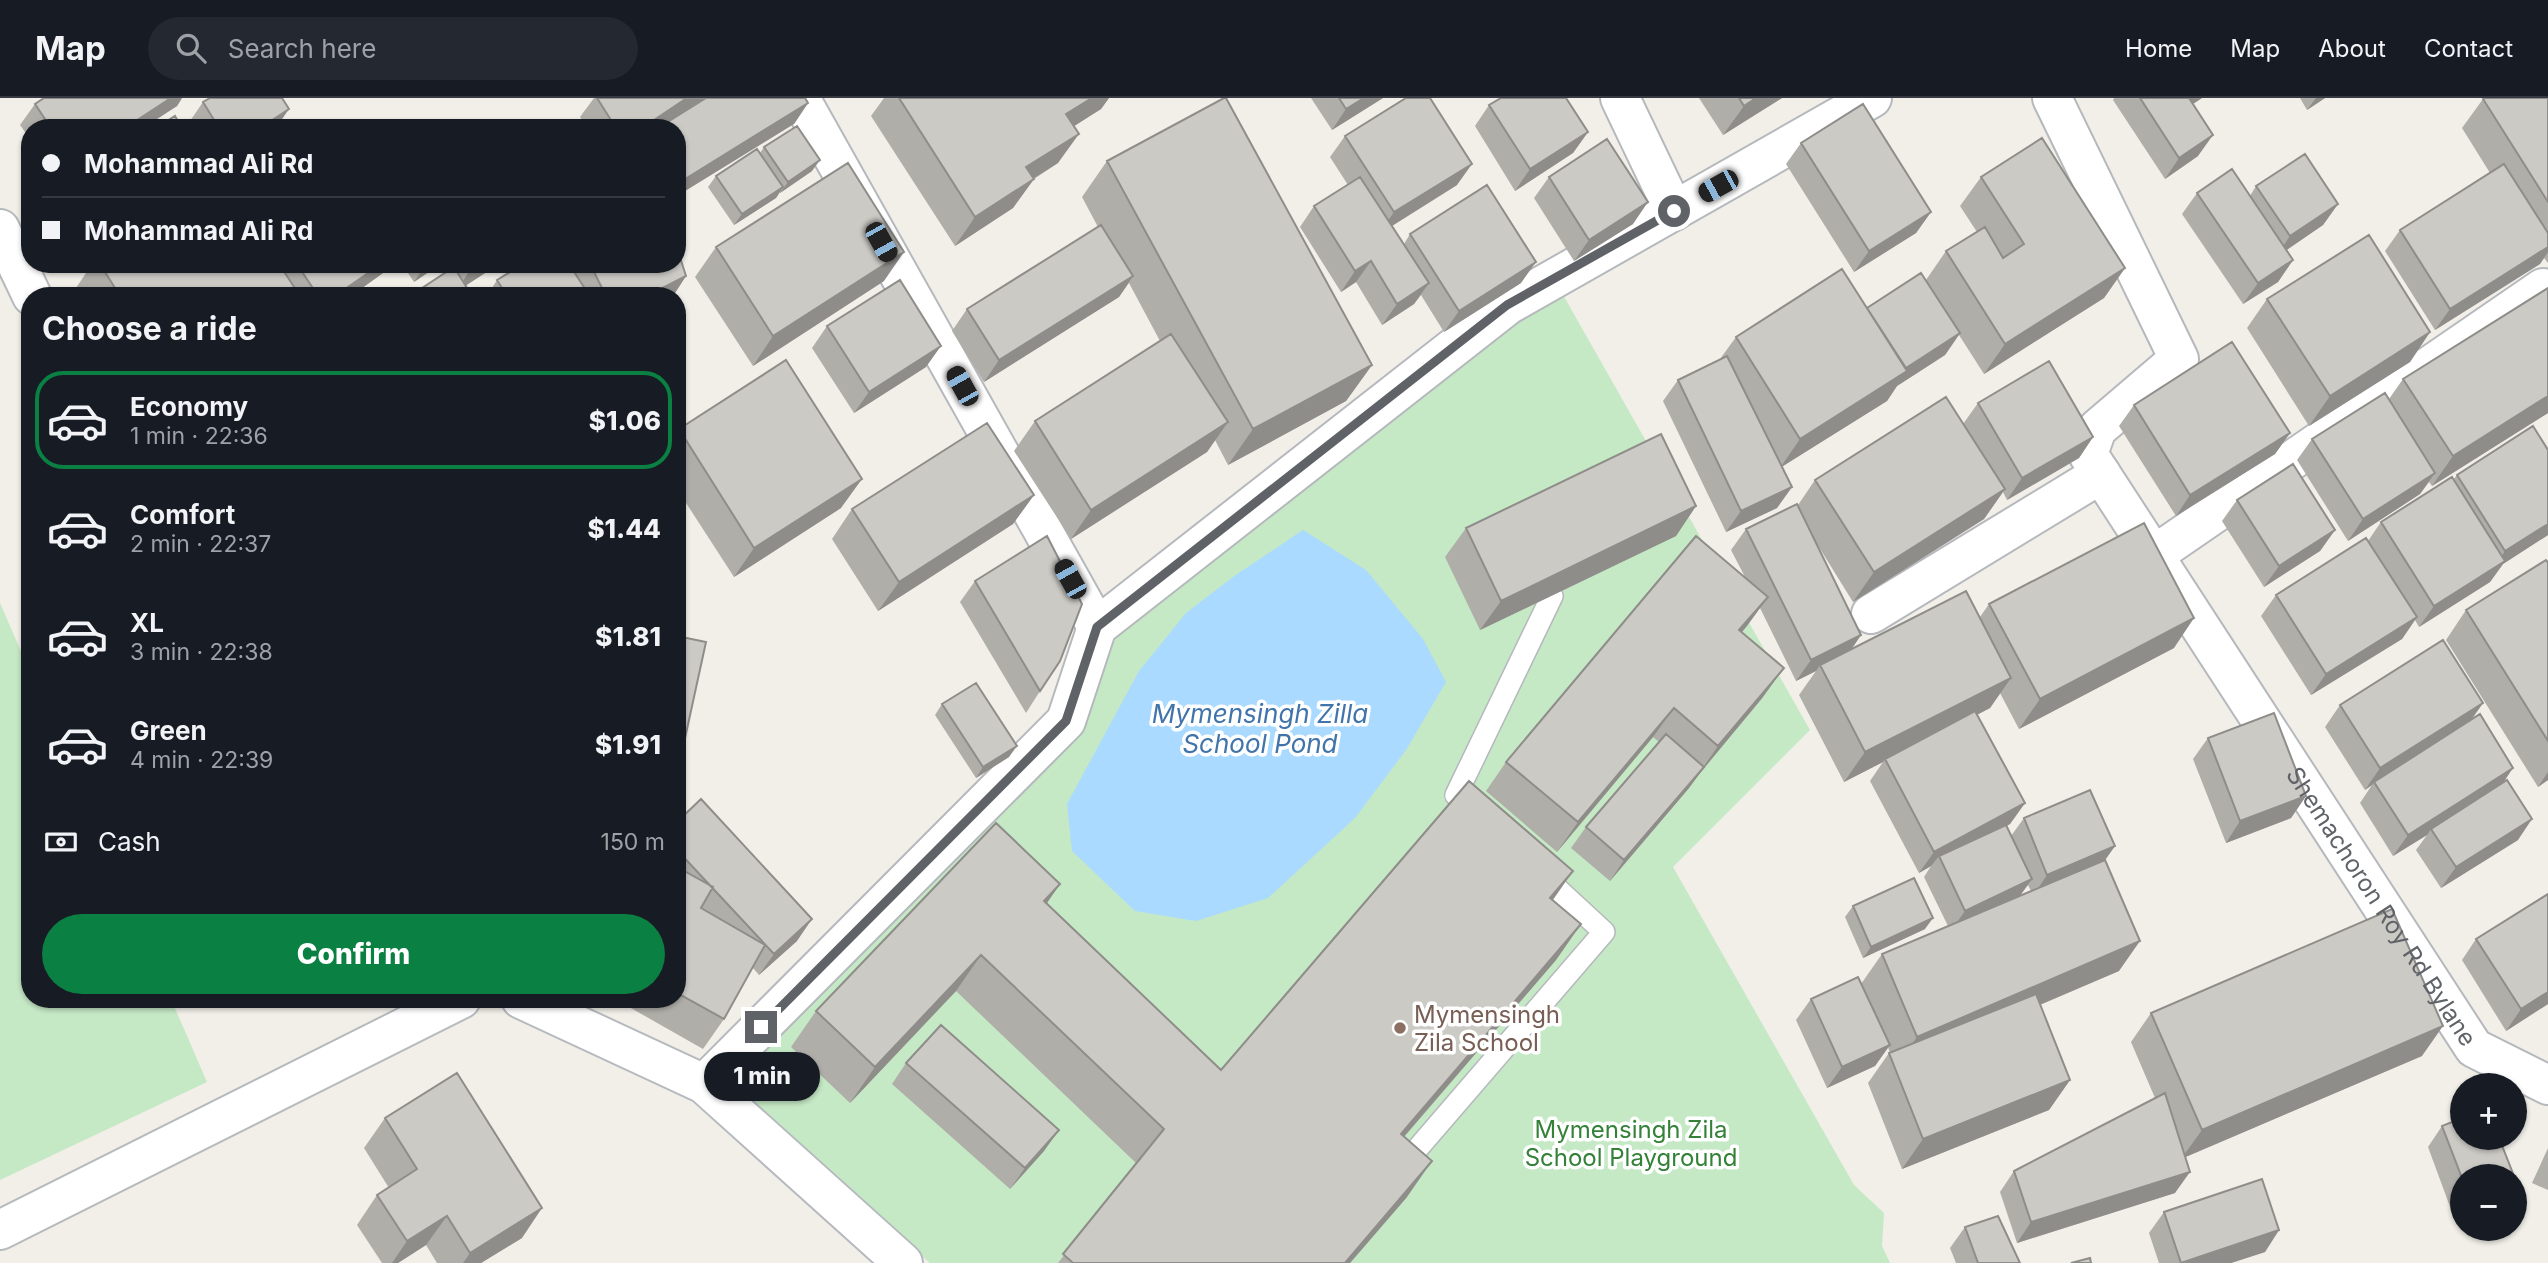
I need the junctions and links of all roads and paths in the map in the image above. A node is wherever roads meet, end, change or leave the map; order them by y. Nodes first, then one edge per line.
1 (800, 98) edge
2 (1620, 98) edge
3 (1872, 98) edge
4 (2052, 98) edge
5 (1674, 211) junction
6 (0, 229) edge
7 (21, 273) edge
8 (2543, 288) edge
9 (2101, 474) junction
10 (2154, 555) junction
11 (1552, 596) edge
12 (1871, 614) dead end
13 (1097, 627) junction
14 (1495, 831) edge
15 (1525, 859) edge
16 (443, 1008) edge
17 (540, 1008) edge
18 (704, 1084) junction
19 (2548, 1085) edge
20 (1390, 1180) edge
21 (0, 1230) edge
22 (903, 1263) edge

1 - 13 street
2 - 5 street
3 - 5 street
4 - 9 street, Shemachoron Roy Rd Bylane
5 - 13 street
6 - 7 street
8 - 10 street
9 - 10 street, Shemachoron Roy Rd Bylane
9 - 12 street
10 - 19 street, Shemachoron Roy Rd Bylane
11 - 14 lane
13 - 18 street
15 - 20 lane
16 - 21 street
17 - 18 street
18 - 22 street

